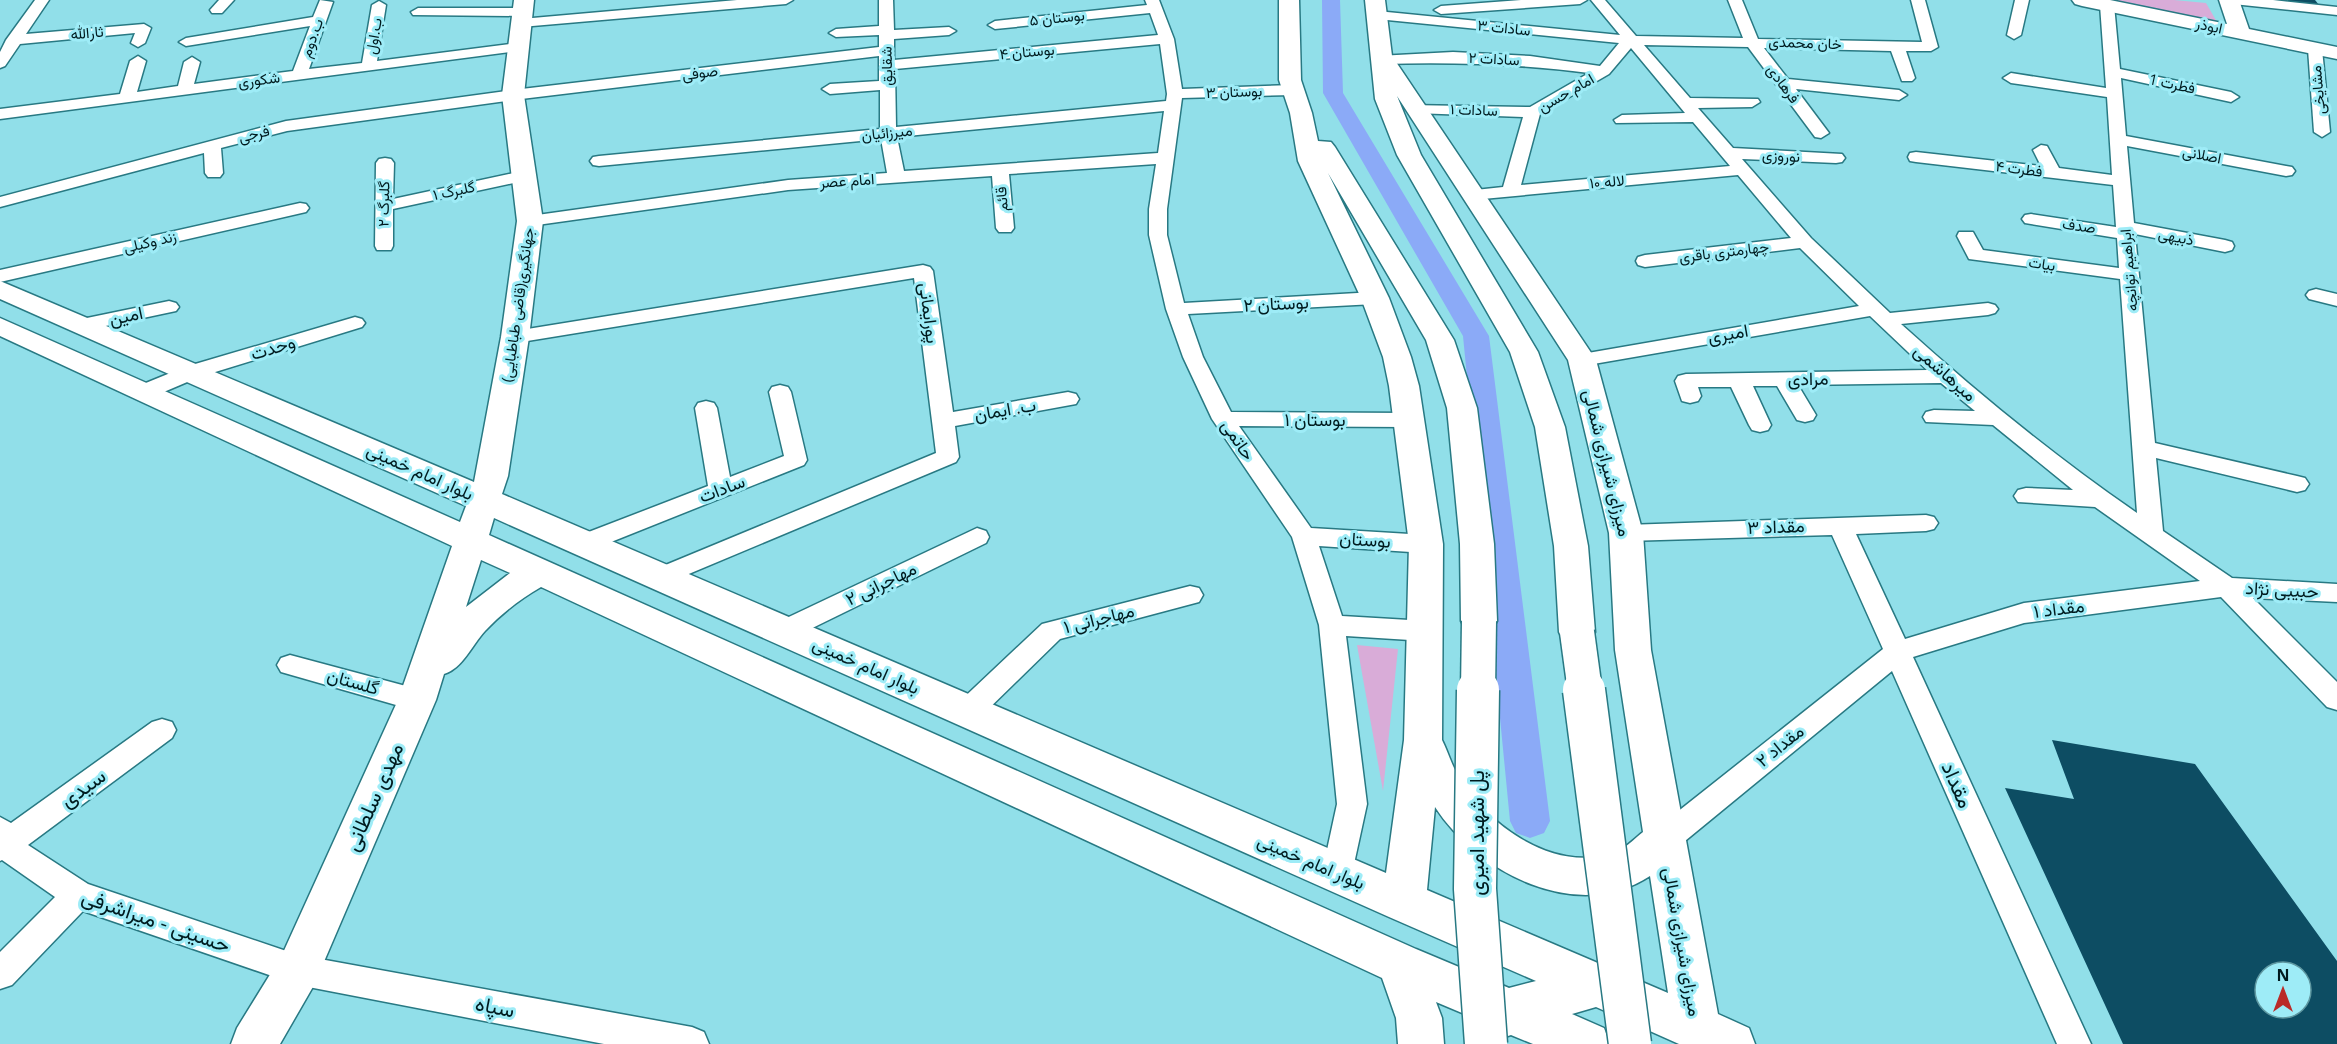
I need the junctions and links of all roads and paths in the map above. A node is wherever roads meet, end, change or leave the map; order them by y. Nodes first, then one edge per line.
1 (46, 0) edge
2 (779, 0) edge
3 (886, 0) edge
4 (1289, 0) edge
5 (1580, 0) edge
6 (1598, 0) edge
7 (1735, 0) edge
8 (1918, 0) edge
9 (2022, 0) edge
10 (2082, 0) edge
11 (2231, 0) edge
12 (2329, 0) edge
13 (326, 2) edge
14 (1154, 4) edge
15 (379, 5) dead end
16 (2107, 5) junction
17 (650, 6) edge
18 (1376, 7) edge
19 (2337, 11) edge
20 (418, 12) dead end
21 (319, 20) junction
22 (521, 21) edge
23 (995, 25) dead end
24 (1836, 26) dead end
25 (949, 31) dead end
26 (887, 32) junction
27 (836, 33) dead end
28 (2240, 33) junction
29 (2014, 35) dead end
30 (1167, 39) junction
31 (13, 40) junction
32 (1630, 40) junction
33 (186, 42) dead end
34 (1752, 42) junction
35 (138, 43) dead end
36 (1843, 44) junction
37 (1897, 46) junction
38 (2315, 49) junction
39 (2337, 54) edge
40 (887, 58) junction
41 (1383, 59) junction
42 (138, 61) dead end
43 (0, 63) edge
44 (369, 66) junction
45 (170, 70) dead end
46 (1604, 71) junction
47 (2113, 72) junction
48 (299, 75) junction
49 (1907, 78) dead end
50 (2011, 78) dead end
51 (100, 83) dead end
52 (1781, 83) junction
53 (887, 85) junction
54 (830, 89) dead end
55 (54, 90) dead end
56 (185, 90) junction
57 (2115, 94) junction
58 (513, 95) junction
59 (1899, 95) dead end
60 (2231, 96) dead end
61 (127, 97) junction
62 (1175, 100) junction
63 (94, 101) junction
64 (1297, 101) junction
65 (1752, 102) dead end
66 (45, 108) junction
67 (1414, 108) junction
68 (1692, 110) junction
69 (1533, 112) junction
70 (0, 114) edge
71 (1622, 120) dead end
72 (2322, 132) dead end
73 (888, 133) junction
74 (1821, 133) dead end
75 (2118, 140) junction
76 (212, 144) junction
77 (2041, 150) dead end
78 (1726, 153) junction
79 (1916, 157) dead end
80 (1165, 158) junction
81 (1836, 158) dead end
82 (599, 161) dead end
83 (1960, 162) junction
84 (385, 163) dead end
85 (1000, 170) junction
86 (1741, 170) junction
87 (2286, 171) dead end
88 (2053, 173) junction
89 (214, 174) dead end
90 (523, 177) junction
91 (897, 177) junction
92 (2122, 181) junction
93 (1968, 184) dead end
94 (1511, 191) junction
95 (1472, 195) junction
96 (0, 201) edge
97 (384, 206) junction
98 (300, 208) dead end
99 (2031, 219) dead end
100 (530, 221) junction
101 (112, 228) dead end
102 (1005, 228) dead end
103 (2126, 230) junction
104 (1966, 236) dead end
105 (1804, 242) junction
106 (384, 246) dead end
107 (2225, 246) dead end
108 (112, 250) junction
109 (1645, 261) dead end
110 (2130, 275) junction
111 (0, 276) edge
112 (0, 289) edge
113 (2316, 295) dead end
114 (1375, 298) junction
115 (2337, 300) edge
116 (169, 307) dead end
117 (1176, 309) junction
118 (1988, 309) dead end
119 (1880, 314) junction
120 (355, 323) dead end
121 (82, 325) junction
122 (0, 326) edge
123 (515, 336) junction
124 (1582, 360) junction
125 (192, 372) junction
126 (1946, 376) junction
127 (1739, 380) junction
128 (1784, 380) junction
129 (144, 392) junction
130 (780, 392) dead end
131 (1690, 396) dead end
132 (1068, 399) dead end
133 (706, 408) dead end
134 (1805, 415) dead end
135 (1934, 417) dead end
136 (1998, 418) junction
137 (1223, 419) junction
138 (943, 420) junction
139 (1408, 420) junction
140 (1760, 424) dead end
141 (2144, 448) junction
142 (2297, 484) dead end
143 (720, 489) junction
144 (2026, 496) dead end
145 (2100, 499) junction
146 (484, 500) junction
147 (1926, 523) dead end
148 (1840, 525) junction
149 (1626, 532) junction
150 (2151, 534) junction
151 (1304, 536) junction
152 (977, 537) dead end
153 (471, 541) junction
154 (582, 544) junction
155 (1426, 544) junction
156 (540, 572) junction
157 (660, 578) junction
158 (2226, 587) junction
159 (2337, 593) edge
160 (1190, 595) dead end
161 (1332, 625) junction
162 (785, 630) junction
163 (1426, 630) junction
164 (1897, 652) junction
165 (290, 664) dead end
166 (2337, 699) edge
167 (417, 700) junction
168 (967, 712) junction
169 (162, 730) dead end
170 (1423, 740) junction
171 (1, 841) edge
172 (1664, 841) junction
173 (1337, 873) junction
174 (78, 895) junction
175 (1404, 903) junction
176 (1400, 964) junction
177 (298, 970) junction
178 (0, 974) edge
179 (1596, 986) junction
180 (1497, 1027) edge
181 (1697, 1029) junction
182 (254, 1044) edge
183 (692, 1044) edge
184 (1421, 1044) edge
185 (1470, 1044) edge
186 (1587, 1044) edge
187 (1630, 1044) edge
188 (1732, 1044) edge
189 (2074, 1044) edge

1 - 31 street
2 - 17 street
3 - 26 street, شقایق
4 - 64 main road
5 - 18 street
6 - 32 street, میرهاشمی
7 - 34 street, فرهادی
8 - 37 street, خان محمدی
9 - 29 street
10 - 16 main road, ابوذر
11 - 19 street
11 - 28 main road
12 - 19 street
13 - 21 street, ب.دوم
14 - 23 street, بوستان ۵
14 - 30 street, حاتمی
15 - 44 street, ب.اول
16 - 28 main road, ابوذر
16 - 47 street, ابراهیم توانچه
17 - 22 street
18 - 32 street, سادات ۳
18 - 41 main road, میرزای شیرازی شمالی
20 - 22 street
21 - 33 street
21 - 48 street, ب.دوم
22 - 44 street, شکوری
22 - 58 main road, جهانگیری(قاضی طباطبایی)
24 - 36 street
25 - 26 street
26 - 27 street
26 - 40 street, شقایق
28 - 38 main road, ابوذر
30 - 40 street, بوستان ۴
30 - 62 street, حاتمی
31 - 35 street, ثارالله
31 - 43 street
32 - 34 street, خان محمدی
32 - 46 street, امام حسن
32 - 68 street, میرهاشمی
34 - 36 street, خان محمدی
34 - 52 street, فرهادی
36 - 37 street, خان محمدی
37 - 49 street
38 - 39 main road, ابوذر
38 - 72 street, مشایخی
40 - 53 street, شقایق
40 - 58 street, صوفی
41 - 46 street, سادات ۲
41 - 67 main road, میرزای شیرازی شمالی
41 - 187 main road, میرزای شیرازی شمالی, bridge
42 - 61 street
44 - 48 street, شکوری
45 - 56 street
46 - 69 street, امام حسن
47 - 57 street, ابراهیم توانچه
47 - 60 street, فطرت 1
48 - 56 street, شکوری
50 - 57 street
51 - 63 street
52 - 59 street
52 - 74 street, فرهادی
53 - 54 street
53 - 73 street, شقایق
55 - 66 street
56 - 61 street, شکوری
57 - 75 street, ابراهیم توانچه
58 - 76 street, فرجی
58 - 90 main road, جهانگیری(قاضی طباطبایی)
61 - 63 street, شکوری
62 - 64 street, بوستان ۳
62 - 73 street, میرزائیان
62 - 80 street, حاتمی
63 - 66 street, شکوری
64 - 114 main road
64 - 180 main road, پل شهید امیری, bridge
65 - 68 street
66 - 70 street, شکوری
67 - 69 street, سادات ۱
67 - 95 main road, میرزای شیرازی شمالی
68 - 71 street
68 - 78 street, میرهاشمی
69 - 94 street, امام حسن
73 - 82 street, میرزائیان
73 - 91 street, شقایق
75 - 87 street, اصلانی
75 - 92 street, ابراهیم توانچه
76 - 89 street
76 - 96 street, فرجی
77 - 88 street
78 - 81 street, نوروزی
78 - 86 street, میرهاشمی
79 - 83 street, فطرت ۴
80 - 85 street, امام عصر
80 - 117 street, حاتمی
83 - 88 street, فطرت ۴
83 - 93 street
84 - 97 street, گلبرگ ۲
85 - 91 street, امام عصر
85 - 102 street, قائم
86 - 94 street, لاله ۱۰
86 - 105 street, میرهاشمی
88 - 92 street, فطرت ۴
90 - 97 street, گلبرگ ۱
90 - 100 main road, جهانگیری(قاضی طباطبایی)
91 - 100 street, امام عصر
92 - 103 street, ابراهیم توانچه
94 - 95 street, لاله ۱۰
95 - 124 main road, میرزای شیرازی شمالی
97 - 106 street, گلبرگ ۲
98 - 108 street, زند وکیلی
99 - 103 street, صدف
100 - 123 main road, جهانگیری(قاضی طباطبایی)
101 - 108 street
103 - 107 street, ذبیهی
103 - 110 street, ابراهیم توانچه
104 - 110 street, بیات
105 - 109 street, چهارمتری باقری
105 - 119 street, میرهاشمی
108 - 111 street, زند وکیلی
110 - 141 street, ابراهیم توانچه
112 - 121 main road, بلوار امام خمینی
113 - 115 street
114 - 117 street, بوستان ۲
114 - 139 main road
116 - 121 street, امین
117 - 137 street, حاتمی
118 - 119 street, امیری
119 - 124 street, امیری
119 - 126 street, میرهاشمی
120 - 125 street, وحدت
121 - 125 main road, بلوار امام خمینی
122 - 129 main road
123 - 138 street, پورایمانی
123 - 146 main road, جهانگیری(قاضی طباطبایی)
124 - 149 main road, میرزای شیرازی شمالی
125 - 129 street, وحدت
125 - 146 main road, بلوار امام خمینی
126 - 128 street, مرادی
126 - 136 street, میرهاشمی
127 - 128 street, مرادی
127 - 131 street, مرادی
127 - 140 street
128 - 134 street
129 - 153 main road
130 - 143 street, سادات
132 - 138 street, ب. ایمان
133 - 143 street
135 - 136 street
136 - 145 street, میرهاشمی
137 - 139 street, بوستان ۱
137 - 151 street, حاتمی
138 - 157 street, پورایمانی
139 - 155 main road
141 - 142 street
141 - 150 street, ابراهیم توانچه
143 - 154 street, سادات
144 - 145 street
145 - 150 street, میرهاشمی
146 - 153 main road, جهانگیری(قاضی طباطبایی)
146 - 154 main road, بلوار امام خمینی
147 - 148 street, مقداد ۳
148 - 149 street, مقداد ۳
148 - 164 street, مقداد
149 - 172 main road, میرزای شیرازی شمالی
150 - 158 street, میرهاشمی
151 - 155 street, بوستان
151 - 161 street, حاتمی
152 - 162 street, مهاجرانی ۲
153 - 156 main road
153 - 167 main road, مهدی سلطانی
154 - 157 main road, بلوار امام خمینی
155 - 163 main road
156 - 167 main road
156 - 176 main road
157 - 162 main road, بلوار امام خمینی
158 - 159 street, حبیبی نژاد
158 - 164 street, مقداد ۱
158 - 166 street, میرهاشمی
160 - 168 street, مهاجرانی ۱
161 - 163 street
161 - 173 street, حاتمی
162 - 168 main road, بلوار امام خمینی
163 - 170 main road
164 - 172 street, مقداد ۲
164 - 189 street, مقداد
165 - 167 street, گلستان
167 - 177 main road, مهدی سلطانی
168 - 173 main road, بلوار امام خمینی
169 - 171 street, سیدی
170 - 172 main road
170 - 175 main road
171 - 174 street, حسینی - میراشرفی
172 - 181 main road, میرزای شیرازی شمالی
173 - 175 main road, بلوار امام خمینی
174 - 177 street, حسینی - میراشرفی
174 - 178 street
175 - 179 main road, بلوار امام خمینی
176 - 180 main road
176 - 184 main road
177 - 182 main road, مهدی سلطانی
177 - 183 street, سپاه
179 - 180 main road
179 - 181 main road, بلوار امام خمینی
180 - 185 main road
180 - 186 main road
181 - 188 main road, بلوار امام خمینی

